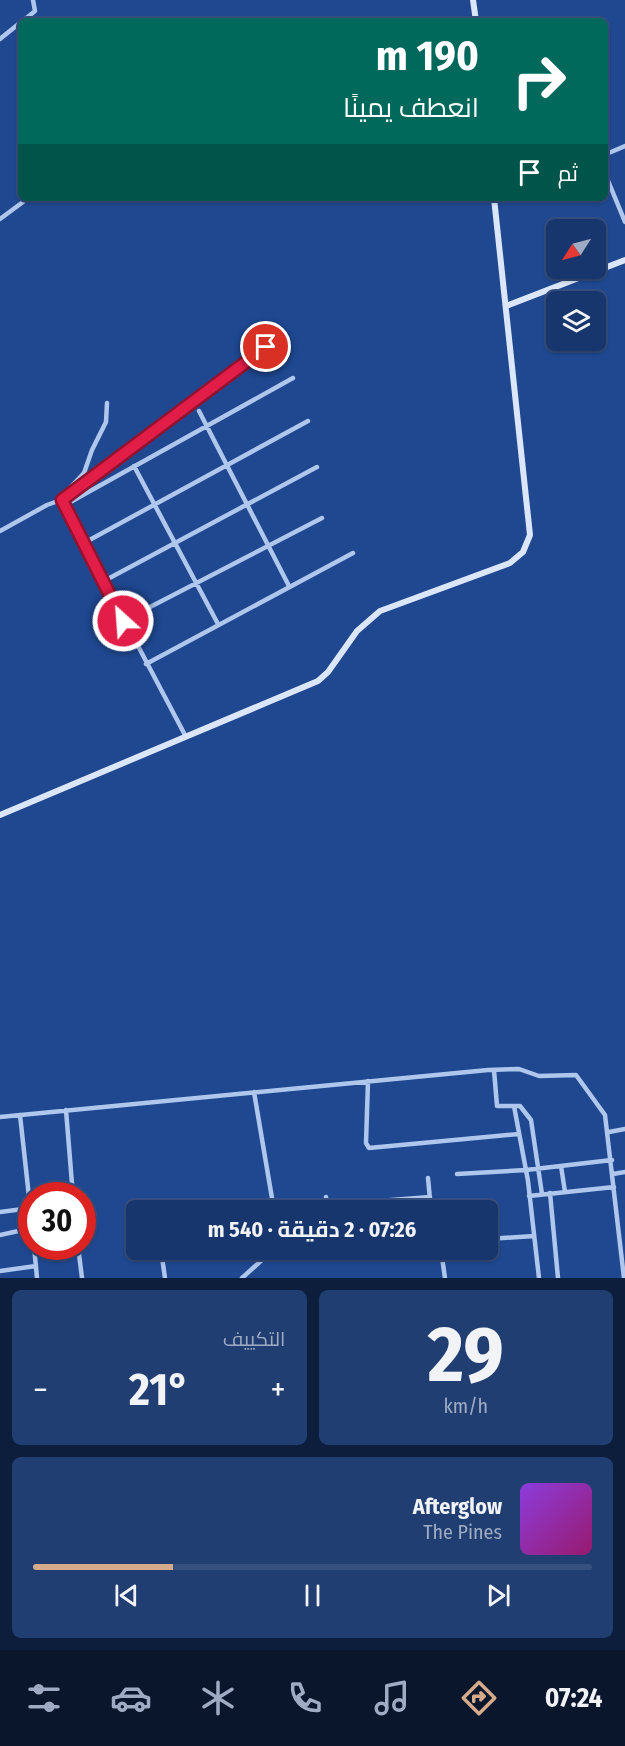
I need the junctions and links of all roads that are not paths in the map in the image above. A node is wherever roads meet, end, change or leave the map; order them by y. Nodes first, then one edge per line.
1 (33, 0) edge
2 (472, 0) edge
3 (27, 18) edge
4 (475, 18) edge
5 (18, 25) edge
6 (0, 39) edge
7 (625, 146) edge
8 (608, 152) edge
9 (608, 180) edge
10 (24, 201) edge
11 (494, 201) edge
12 (623, 212) edge
13 (0, 219) edge
14 (625, 222) edge
15 (625, 260) edge
16 (506, 306) junction
17 (266, 347) dead end
18 (293, 378) dead end
19 (107, 403) dead end
20 (199, 411) dead end
21 (308, 421) dead end
22 (207, 427) junction
23 (228, 465) junction
24 (134, 466) junction
25 (317, 467) dead end
26 (82, 475) junction
27 (87, 481) junction
28 (64, 500) junction
29 (154, 503) junction
30 (249, 504) junction
31 (322, 518) dead end
32 (0, 531) edge
33 (84, 543) junction
34 (176, 544) junction
35 (269, 544) junction
36 (353, 553) dead end
37 (104, 581) junction
38 (197, 583) junction
39 (289, 586) junction
40 (123, 621) junction
41 (218, 624) junction
42 (146, 664) junction
43 (185, 735) junction
44 (0, 815) edge
45 (494, 1070) junction
46 (368, 1081) junction
47 (254, 1092) junction
48 (514, 1106) junction
49 (66, 1110) junction
50 (20, 1115) junction
51 (0, 1117) edge
52 (625, 1129) edge
53 (609, 1132) junction
54 (519, 1134) junction
55 (612, 1160) junction
56 (561, 1166) junction
57 (540, 1169) junction
58 (526, 1170) junction
59 (625, 1172) edge
60 (457, 1174) dead end
61 (613, 1174) junction
62 (428, 1178) dead end
63 (28, 1182) edge
64 (72, 1182) edge
65 (614, 1187) junction
66 (565, 1192) junction
67 (542, 1194) junction
68 (550, 1194) junction
69 (529, 1196) junction
70 (326, 1197) dead end
71 (430, 1197) junction
72 (272, 1200) edge
73 (326, 1200) edge
74 (389, 1200) edge
75 (430, 1200) edge
76 (18, 1211) edge
77 (0, 1212) edge
78 (625, 1217) edge
79 (618, 1218) junction
80 (18, 1230) edge
81 (0, 1235) edge
82 (534, 1236) junction
83 (498, 1238) edge
84 (35, 1260) edge
85 (80, 1260) edge
86 (163, 1260) edge
87 (262, 1260) edge
88 (442, 1260) edge
89 (36, 1266) junction
90 (0, 1271) edge
91 (37, 1278) edge
92 (82, 1278) edge
93 (165, 1278) edge
94 (243, 1278) edge
95 (445, 1278) edge
96 (538, 1278) edge
97 (558, 1278) edge
98 (624, 1278) edge

1 - 3 street
2 - 4 street
5 - 6 street
7 - 8 street
9 - 12 street
10 - 13 street
11 - 16 street
12 - 14 street
15 - 16 street
16 - 43 street
17 - 27 street
18 - 22 street
19 - 26 street
20 - 22 street
21 - 23 street
22 - 23 street
22 - 24 street
23 - 29 street
23 - 30 street
24 - 28 street
24 - 29 street
25 - 30 street
26 - 27 street
26 - 28 street
27 - 28 street
28 - 32 street
28 - 33 street
29 - 33 street
29 - 34 street
30 - 34 street
30 - 35 street
31 - 35 street
33 - 37 street
34 - 37 street
34 - 38 street
35 - 38 street
35 - 39 street
36 - 39 street
37 - 40 street
38 - 40 street
38 - 41 street
39 - 41 street
40 - 42 street
41 - 42 street
42 - 43 street
43 - 44 street
45 - 46 street
45 - 48 street
45 - 53 street
46 - 47 street
46 - 54 street
47 - 49 street
47 - 72 street
48 - 54 street
48 - 57 street
49 - 50 street
49 - 64 street
50 - 51 street
50 - 63 street
52 - 53 street
53 - 55 street
54 - 58 street
55 - 56 street
55 - 61 street
56 - 57 street
56 - 66 street
57 - 58 street
57 - 67 street
58 - 60 street
58 - 69 street
59 - 61 street
61 - 65 street
62 - 71 street
65 - 66 street
65 - 79 street
66 - 68 street
67 - 68 street
67 - 69 street
68 - 97 street
69 - 82 street
70 - 73 street
71 - 74 street
71 - 75 street
76 - 77 street
78 - 79 street
79 - 98 street
80 - 81 street
82 - 83 street
82 - 96 street
84 - 89 street
85 - 92 street
86 - 93 street
87 - 94 street
88 - 95 street
89 - 90 street
89 - 91 street

